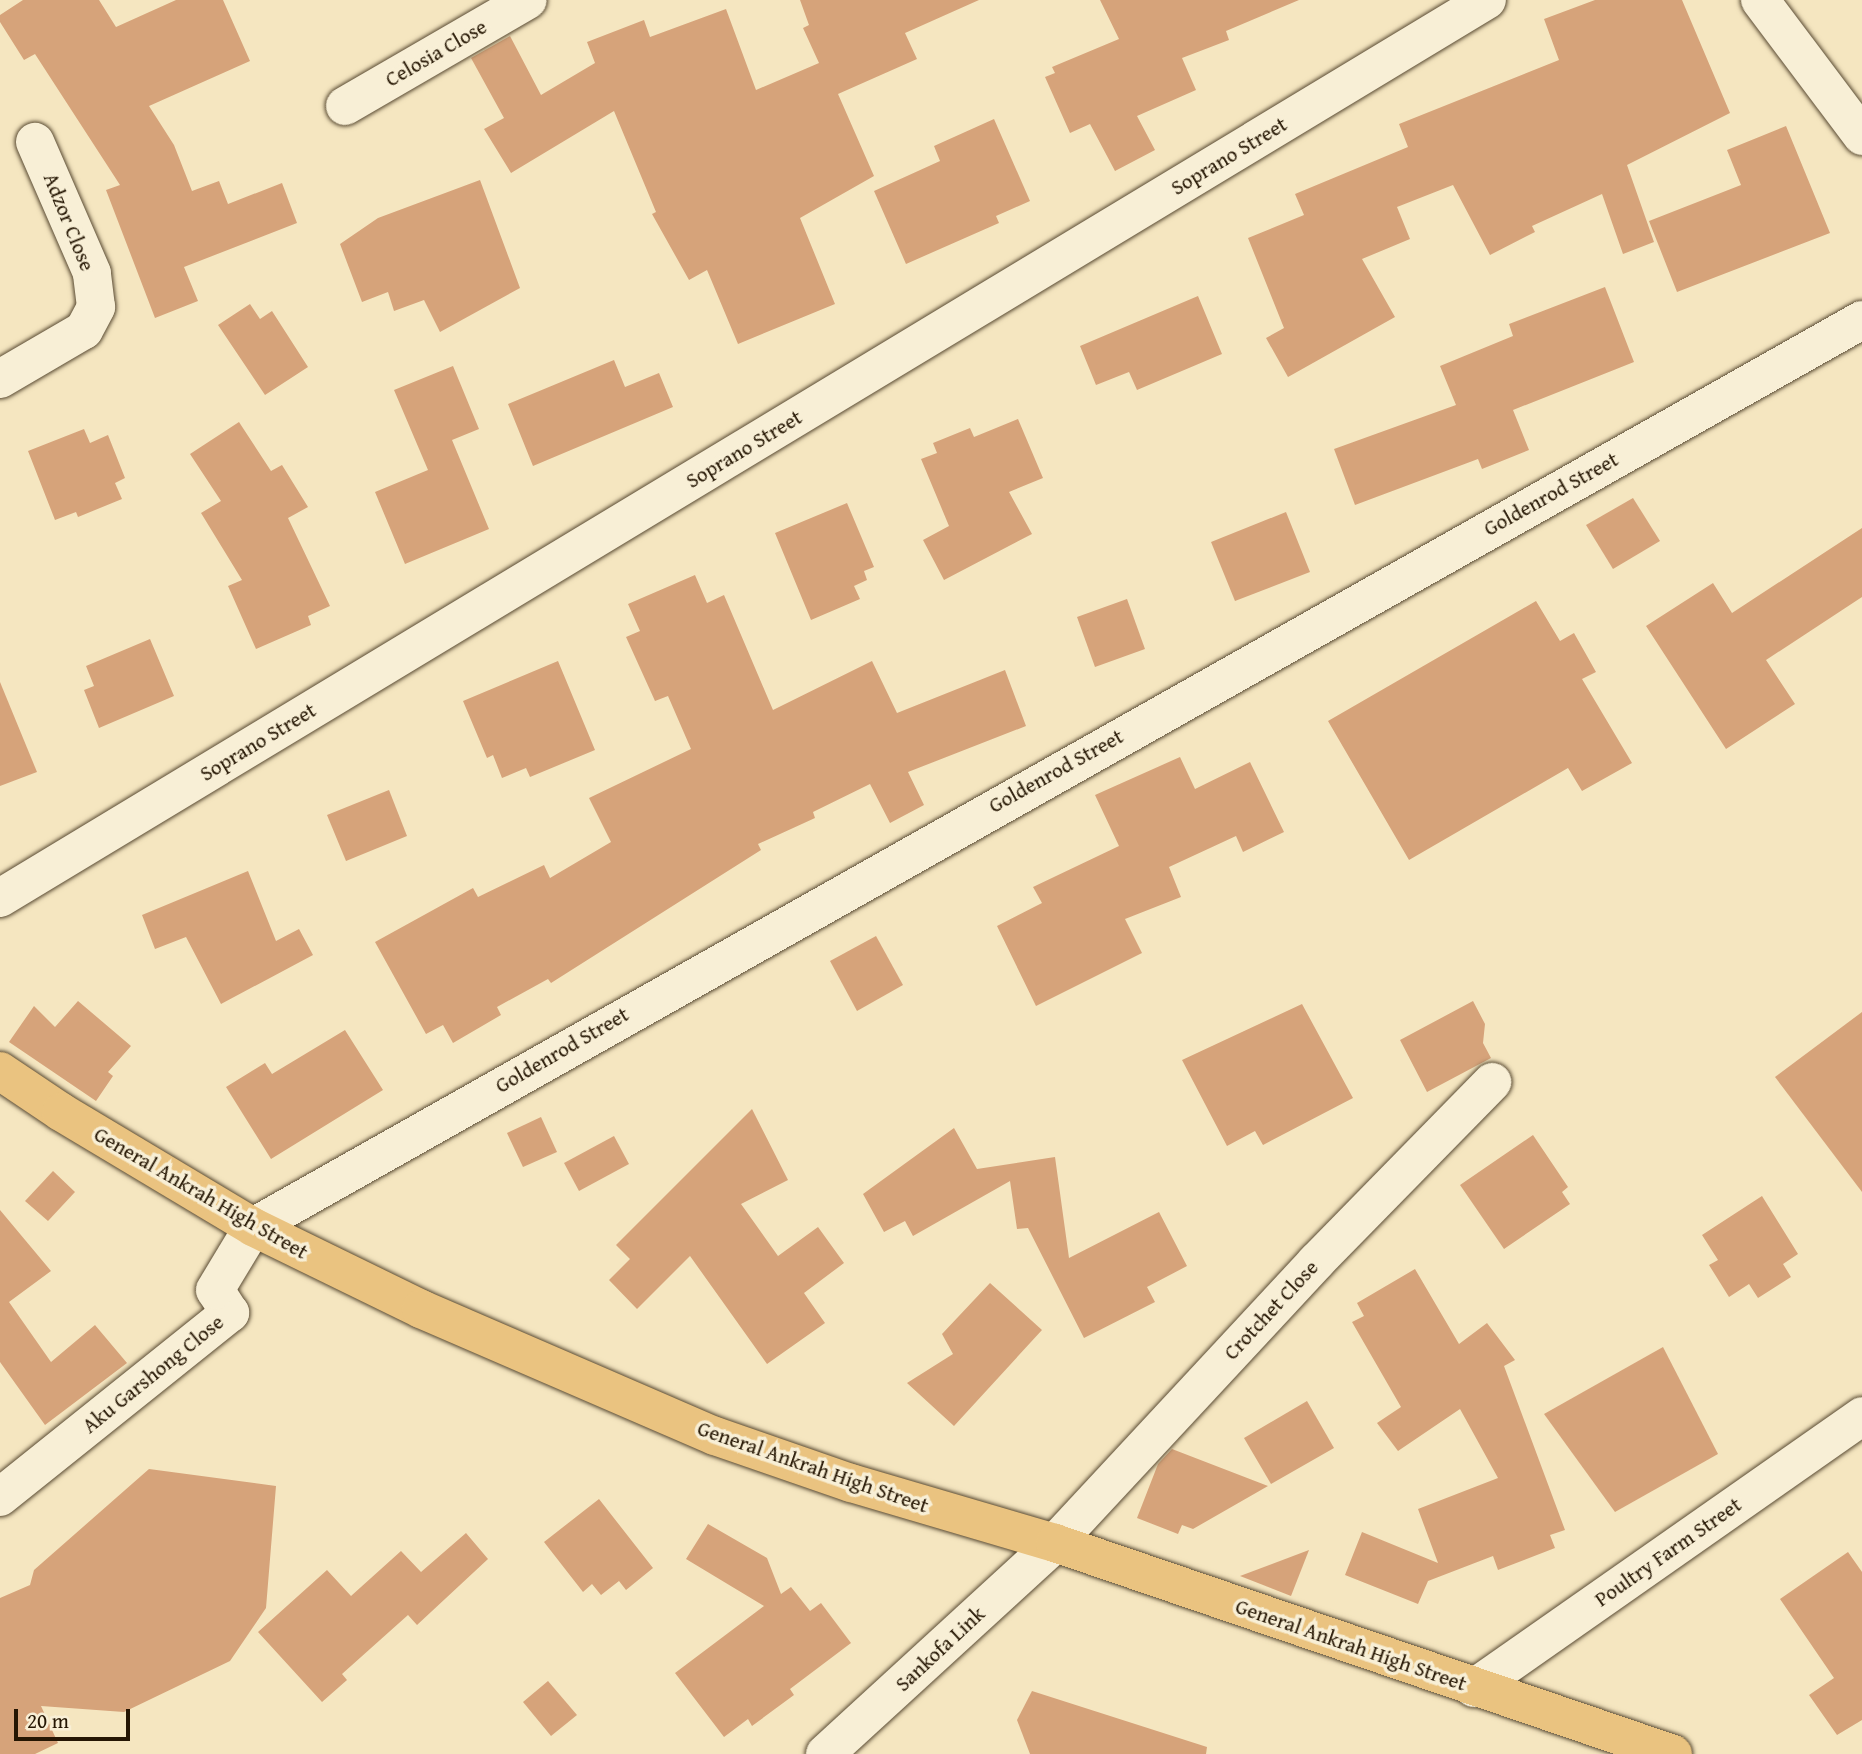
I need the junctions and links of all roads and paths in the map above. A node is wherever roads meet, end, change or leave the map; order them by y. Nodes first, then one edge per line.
1 (528, 0) edge
2 (1488, 0) edge
3 (1760, 0) edge
4 (345, 106) dead end
5 (1862, 136) edge
6 (35, 142) dead end
7 (1862, 320) edge
8 (0, 379) edge
9 (0, 898) edge
10 (0, 1071) edge
11 (1492, 1082) dead end
12 (253, 1227) junction
13 (1862, 1416) edge
14 (0, 1497) edge
15 (1055, 1543) junction
16 (1474, 1688) junction
17 (1630, 1747) edge
18 (825, 1754) edge
19 (1673, 1754) edge

1 - 4 street, Celosia Close
2 - 9 street, Soprano Street
3 - 5 street
6 - 8 street, Adzor Close
7 - 12 street, Goldenrod Street
10 - 12 main road, General Ankrah High Street
11 - 15 street, Crotchet Close
12 - 14 street, Aku Garshong Close
12 - 15 main road, General Ankrah High Street
13 - 16 street, Poultry Farm Street
15 - 16 main road, General Ankrah High Street
15 - 18 street, Sankofa Link
16 - 17 main road, General Ankrah High Street
17 - 19 main road, General Ankrah High Street

